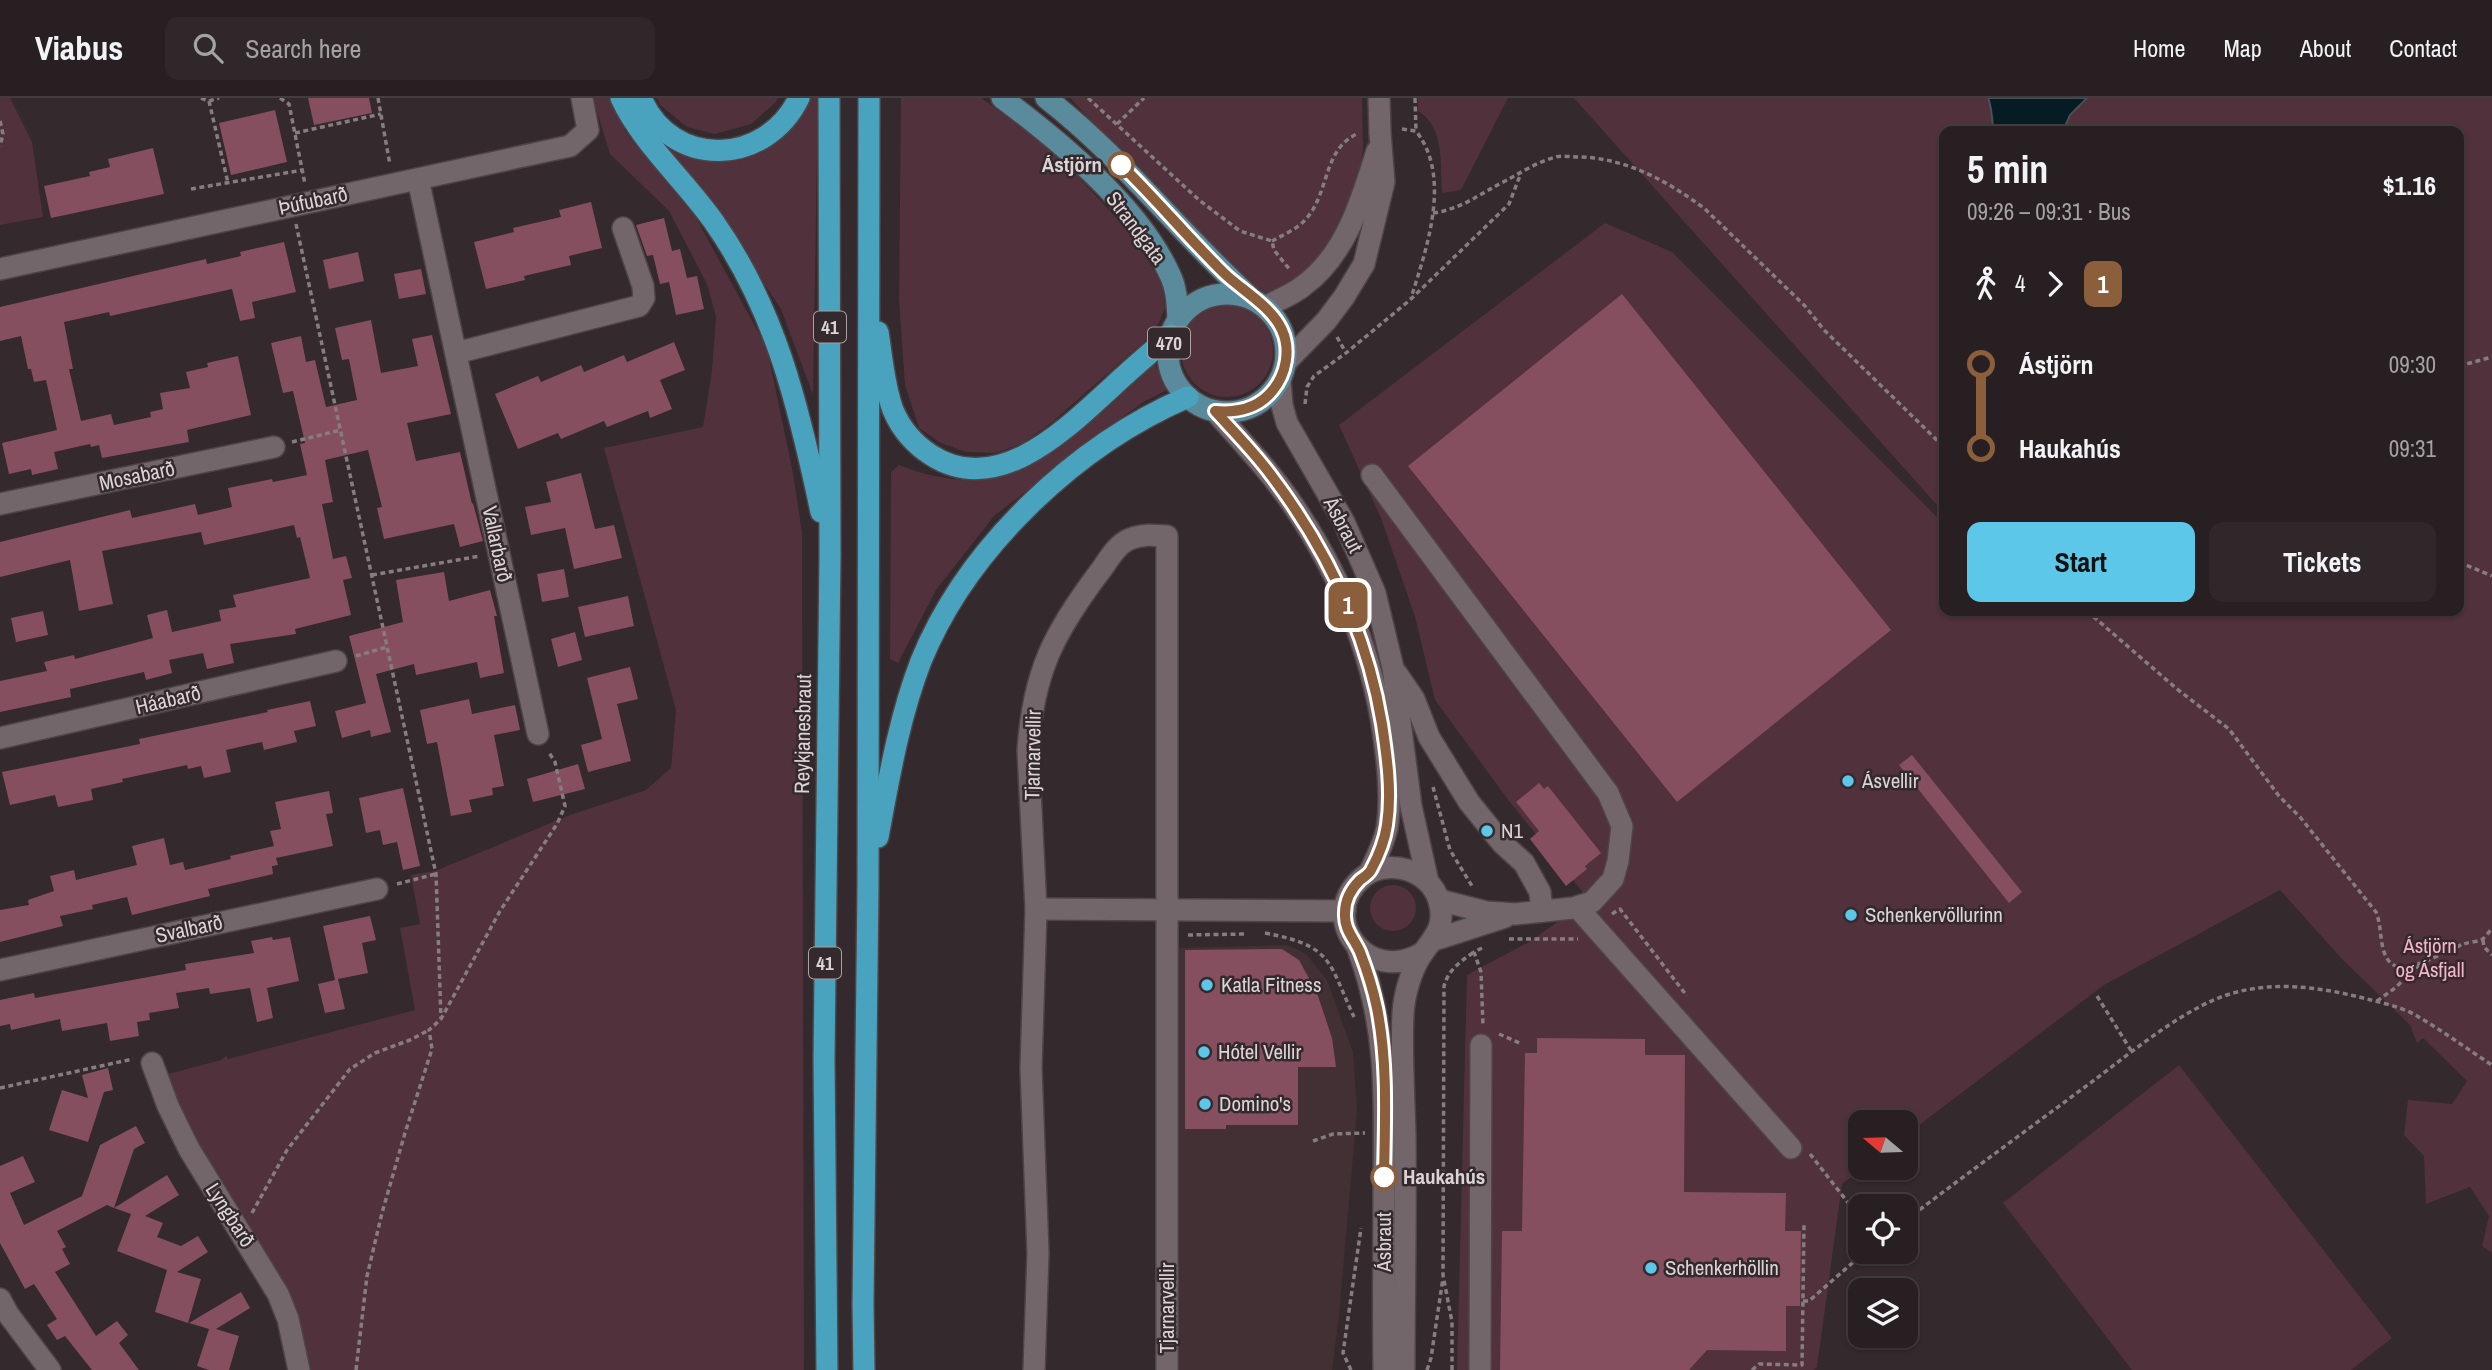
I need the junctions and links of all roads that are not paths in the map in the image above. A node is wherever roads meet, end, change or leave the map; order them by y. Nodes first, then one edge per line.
1 (582, 98) edge
2 (621, 98) edge
3 (641, 98) edge
4 (799, 98) edge
5 (829, 98) edge
6 (869, 98) edge
7 (1002, 98) edge
8 (1046, 98) edge
9 (1379, 98) edge
10 (1376, 135) junction
11 (418, 179) junction
12 (623, 228) dead end
13 (0, 269) edge
14 (868, 269) junction
15 (1258, 302) junction
16 (1174, 327) junction
17 (456, 353) junction
18 (1283, 371) junction
19 (1188, 397) junction
20 (1215, 411) junction
21 (274, 447) road end
22 (1372, 475) dead end
23 (0, 505) edge
24 (830, 555) junction
25 (337, 661) road end
26 (1393, 668) junction
27 (538, 734) road end
28 (0, 738) edge
29 (1370, 872) junction
30 (868, 887) junction
31 (377, 889) road end
32 (1433, 891) junction
33 (1577, 907) junction
34 (1035, 909) junction
35 (1167, 910) junction
36 (1345, 911) junction
37 (1542, 911) junction
38 (1515, 914) junction
39 (1428, 947) junction
40 (1358, 949) junction
41 (0, 970) edge
42 (1487, 1035) road end
43 (152, 1063) road end
44 (1791, 1148) dead end
45 (3, 1311) edge
46 (50, 1370) edge
47 (299, 1370) edge
48 (827, 1370) edge
49 (864, 1370) edge
50 (1034, 1370) edge
51 (1167, 1370) edge
52 (1384, 1370) edge
53 (1404, 1370) edge
54 (1480, 1370) edge

1 - 11 street, Þúfubarð
2 - 24 highway
3 - 4 highway
5 - 24 highway, Reykjanesbraut / 41
6 - 14 highway, 41
7 - 16 main road, Strandgata / 470
8 - 15 main road, Strandgata
9 - 10 street, bridge
10 - 15 street
10 - 18 street
11 - 13 street, Þúfubarð
11 - 17 street, Vallarbarð
12 - 17 street
14 - 16 highway
14 - 30 highway, 41
15 - 16 main road, 470
15 - 18 main road
16 - 19 main road, 470
17 - 27 street, Vallarbarð
18 - 20 main road
18 - 26 street, Ásbraut
19 - 20 main road
19 - 30 highway
20 - 29 street, Ásbraut
21 - 23 street, Mosabarð
22 - 33 street
24 - 48 highway, Reykjanesbraut / 41
25 - 28 street, Háabarð
26 - 32 street, Ásbraut
26 - 37 street
29 - 32 street
29 - 36 street
30 - 49 highway, 41
31 - 41 street, Svalbarð
32 - 38 street
32 - 39 street
33 - 37 street
33 - 44 street
34 - 35 street
34 - 35 street, Tjarnarvellir
34 - 50 street, Tjarnarvellir
35 - 36 street
35 - 51 street, Tjarnarvellir
36 - 40 street
37 - 38 street
38 - 39 street
39 - 40 street
39 - 53 street, Ásbraut
40 - 52 street, Ásbraut
42 - 54 street
43 - 47 street, Lyngbarð
45 - 46 street

